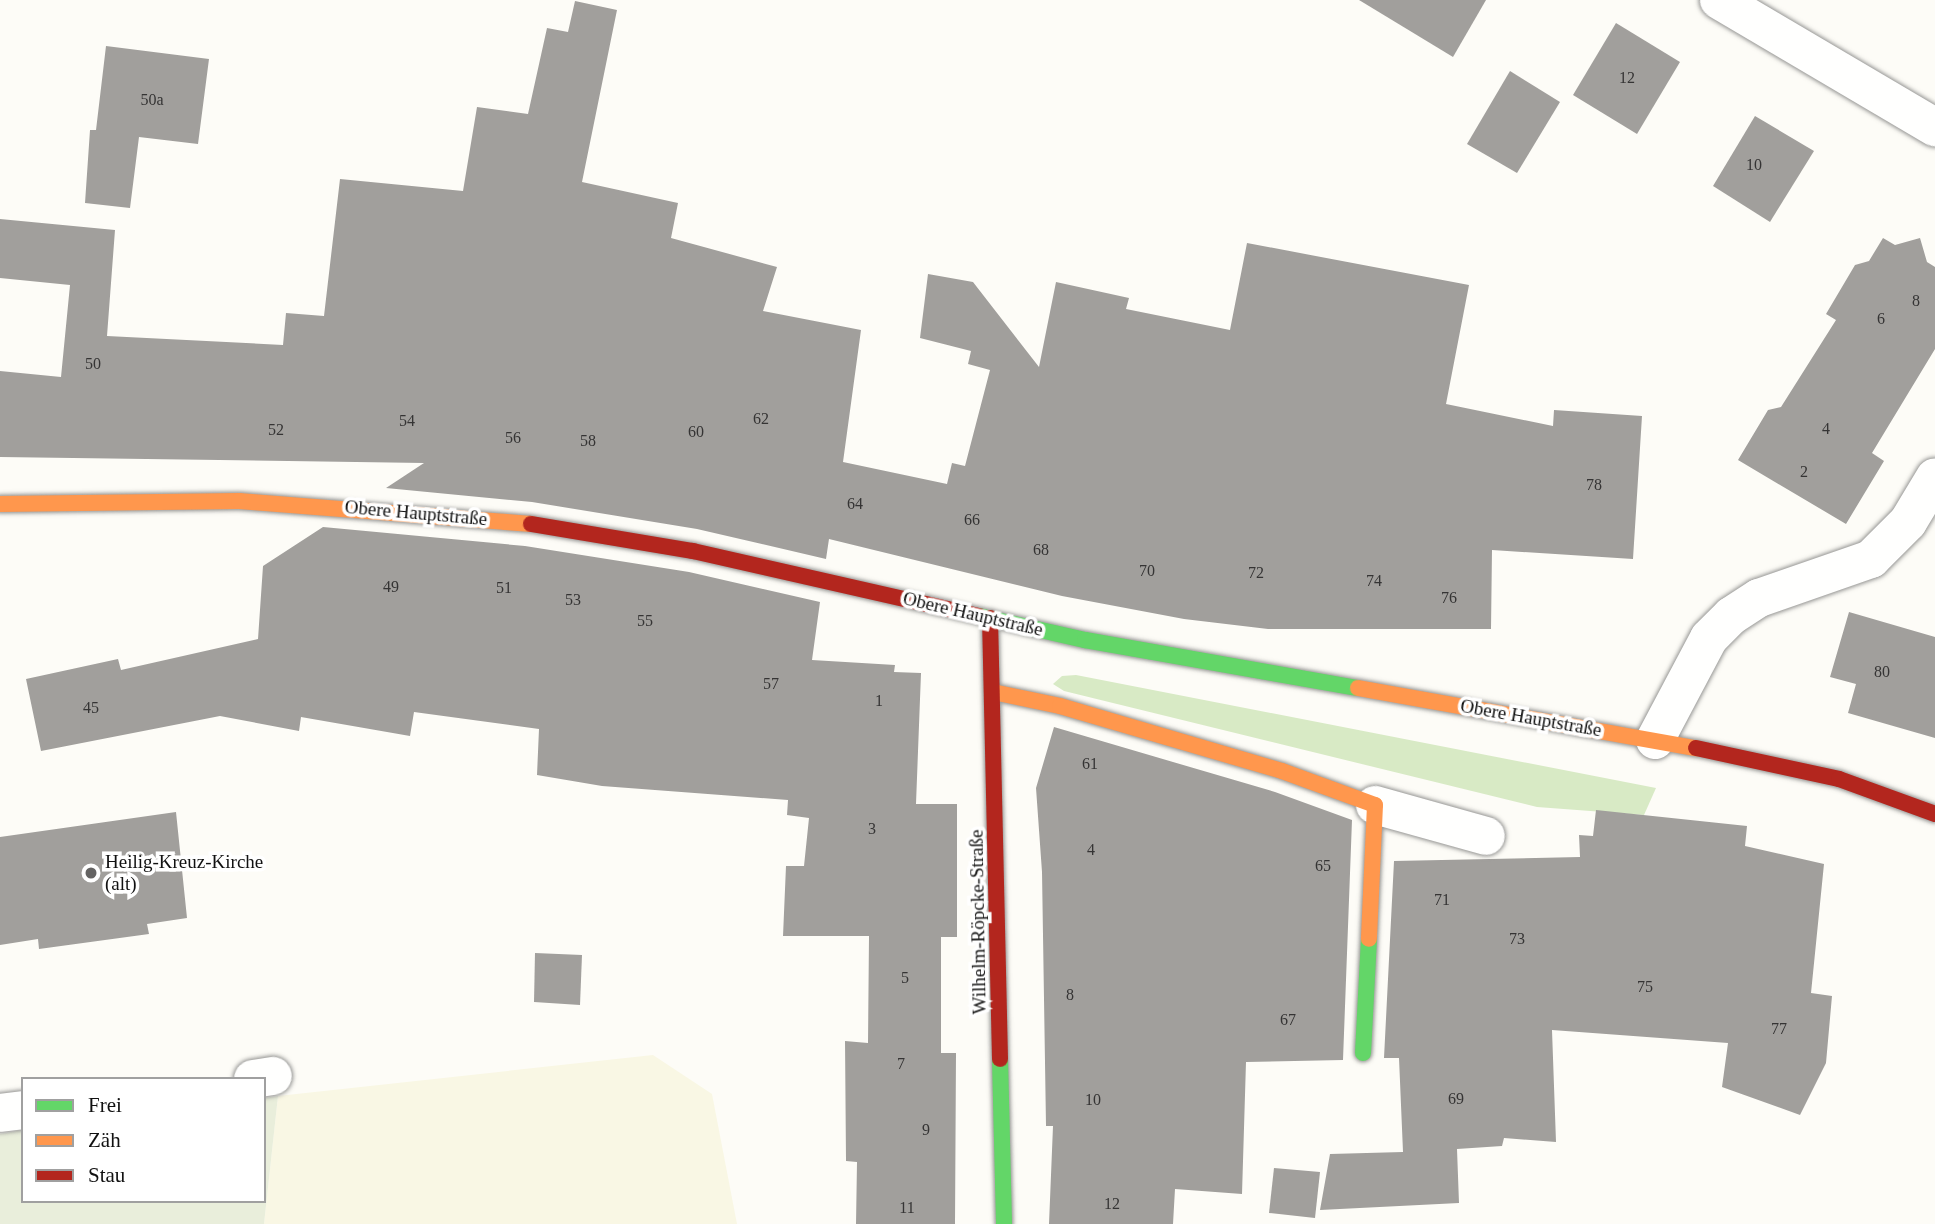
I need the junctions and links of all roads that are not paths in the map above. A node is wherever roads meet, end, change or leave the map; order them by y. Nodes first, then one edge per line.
1 (1719, 0) edge
2 (1935, 127) edge
3 (1935, 477) edge
4 (0, 504) edge
5 (990, 618) junction
6 (993, 692) junction
7 (1655, 740) junction
8 (1375, 805) junction
9 (1935, 814) edge
10 (1486, 836) dead end
11 (1363, 1052) dead end
12 (21, 1110) edge
13 (0, 1113) edge
14 (1004, 1224) edge

1 - 2 street
3 - 7 street
4 - 5 main road, Obere Hauptstraße
5 - 6 main road, Wilhelm-Röpcke-Straße
5 - 7 main road, Obere Hauptstraße
6 - 8 main road
6 - 14 main road, Wilhelm-Röpcke-Straße
7 - 9 main road, Obere Hauptstraße
8 - 10 street
8 - 11 main road
12 - 13 street

